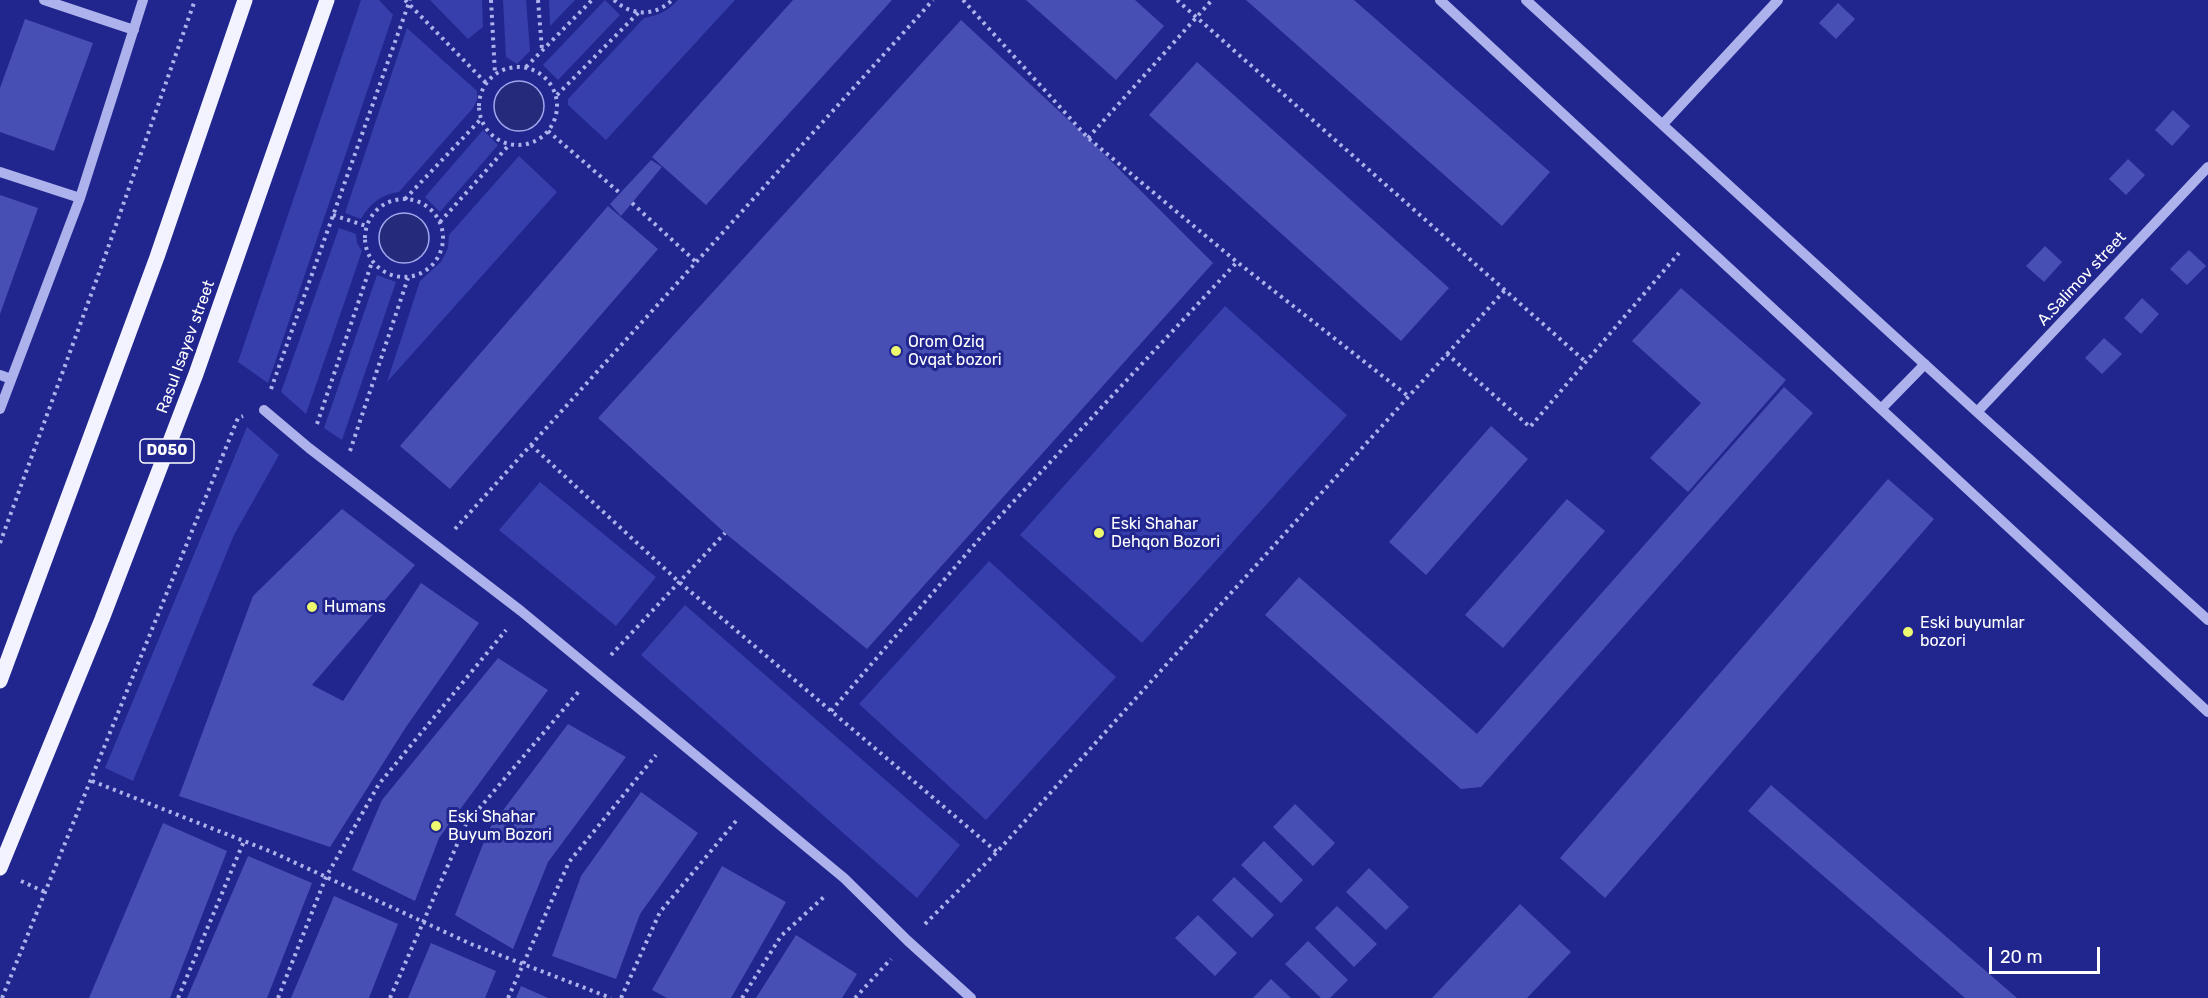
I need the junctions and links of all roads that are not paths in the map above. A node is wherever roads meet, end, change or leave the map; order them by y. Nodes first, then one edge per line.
1 (44, 0) edge
2 (143, 0) edge
3 (245, 0) edge
4 (327, 0) edge
5 (1440, 0) edge
6 (1526, 0) edge
7 (1778, 0) edge
8 (134, 30) junction
9 (1663, 124) junction
10 (2208, 167) edge
11 (0, 172) edge
12 (80, 198) junction
13 (1925, 364) junction
14 (0, 375) edge
15 (11, 379) junction
16 (0, 409) edge
17 (264, 410) road end
18 (1881, 410) junction
19 (1977, 412) junction
20 (2208, 620) edge
21 (0, 681) edge
22 (2208, 712) edge
23 (0, 868) edge
24 (971, 998) edge

1 - 8 street
2 - 8 street
3 - 21 main road
4 - 23 main road, Rasul Isayev street / D050
5 - 18 street
6 - 9 street
7 - 9 street
8 - 12 street
9 - 13 street
10 - 19 street, A.Salimov street
11 - 12 street
12 - 15 street
13 - 18 street
13 - 19 street
14 - 15 street
15 - 16 street
17 - 24 street
18 - 22 street
19 - 20 street

